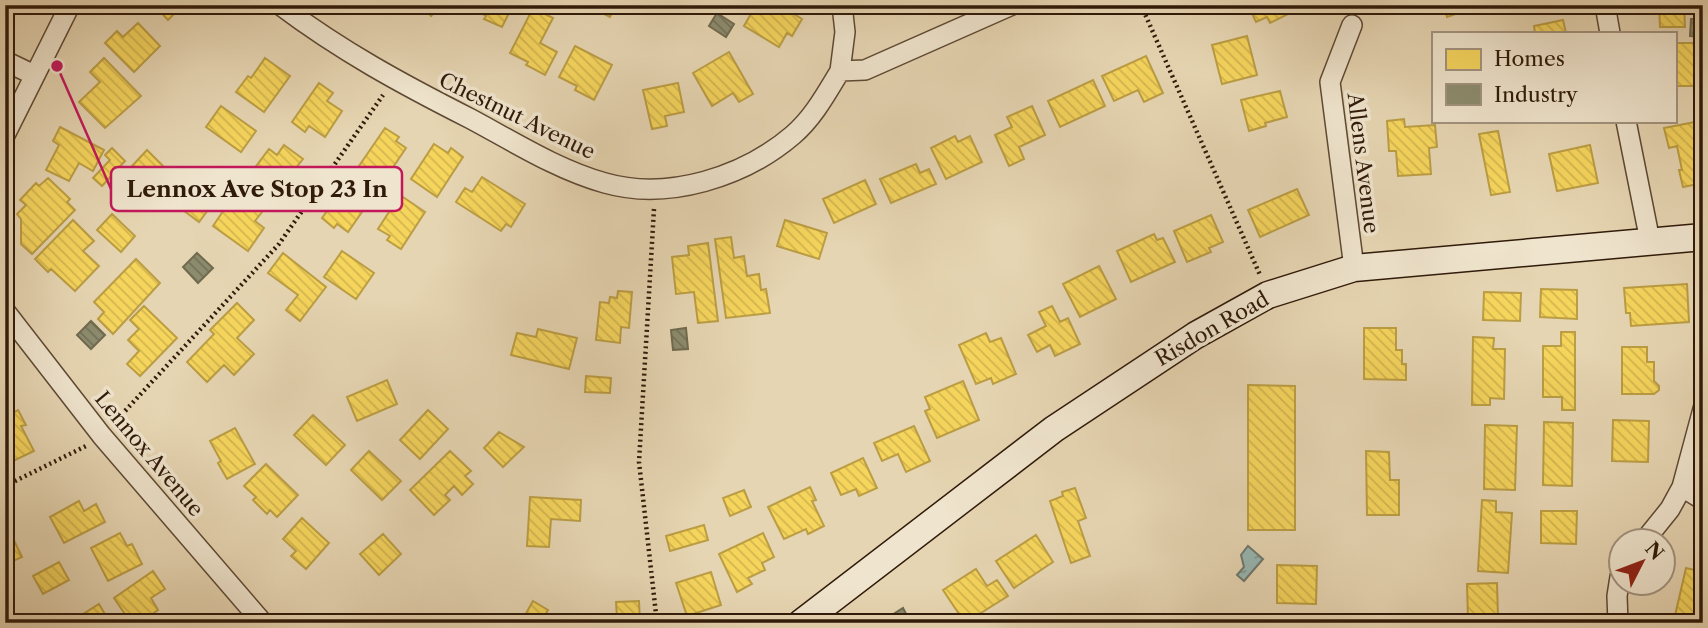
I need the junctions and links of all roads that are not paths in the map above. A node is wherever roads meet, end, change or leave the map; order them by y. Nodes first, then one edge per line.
1 (70, 5) edge
2 (279, 5) edge
3 (842, 5) edge
4 (1012, 5) edge
5 (1605, 5) edge
6 (1352, 25) dead end
7 (1610, 32) edge
8 (5, 61) edge
9 (840, 71) junction
10 (34, 75) junction
11 (1626, 122) edge
12 (5, 135) edge
13 (1703, 237) edge
14 (1650, 241) junction
15 (1354, 268) junction
16 (5, 311) edge
17 (1703, 409) edge
18 (1682, 487) junction
19 (1703, 500) edge
20 (1657, 526) edge
21 (1617, 596) edge
22 (263, 623) edge
23 (801, 623) edge
24 (1618, 623) edge

1 - 10 street
2 - 9 street, Chestnut Avenue
3 - 9 street, Chestnut Avenue
4 - 9 street
5 - 7 street
6 - 15 street, Allens Avenue
8 - 10 street
10 - 12 street
11 - 14 street
13 - 14 street, Risdon Road
14 - 15 street, Risdon Road
15 - 23 street, Risdon Road
16 - 22 street, Lennox Avenue
17 - 18 street
18 - 19 street
18 - 20 street
21 - 24 street

